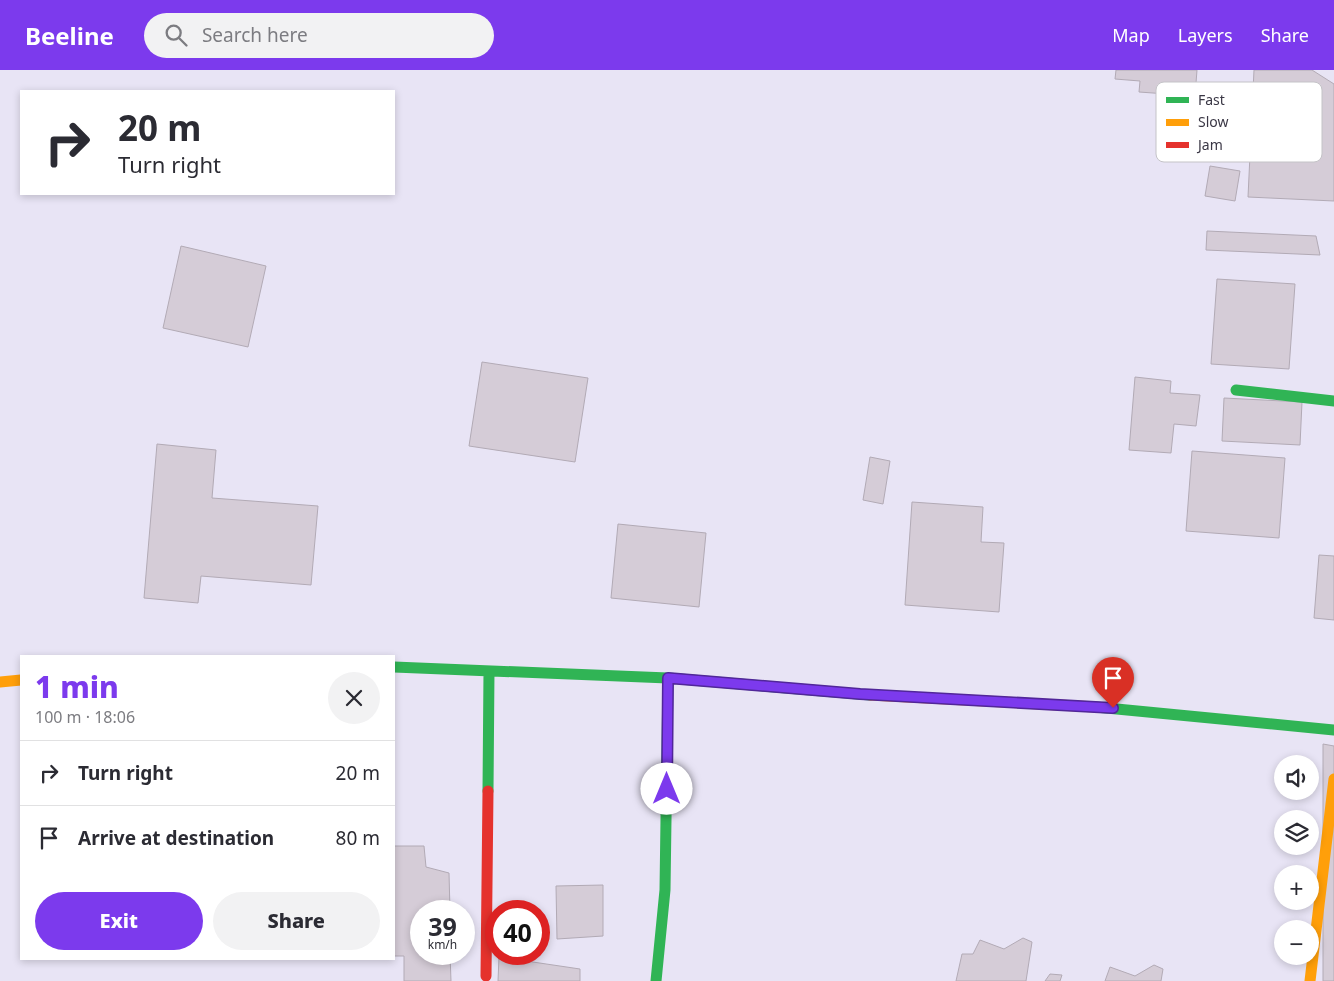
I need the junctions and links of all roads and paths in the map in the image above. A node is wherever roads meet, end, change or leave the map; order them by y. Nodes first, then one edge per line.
1 (1236, 390) dead end
2 (1334, 401) edge
3 (395, 668) edge
4 (489, 671) junction
5 (668, 678) junction
6 (20, 680) edge
7 (0, 682) edge
8 (1334, 730) edge
9 (1334, 779) edge
10 (486, 976) dead end
11 (656, 981) edge
12 (1310, 981) edge

1 - 2 street
3 - 4 street
4 - 5 street
4 - 10 street
5 - 8 street
5 - 11 street
6 - 7 street
9 - 12 street

